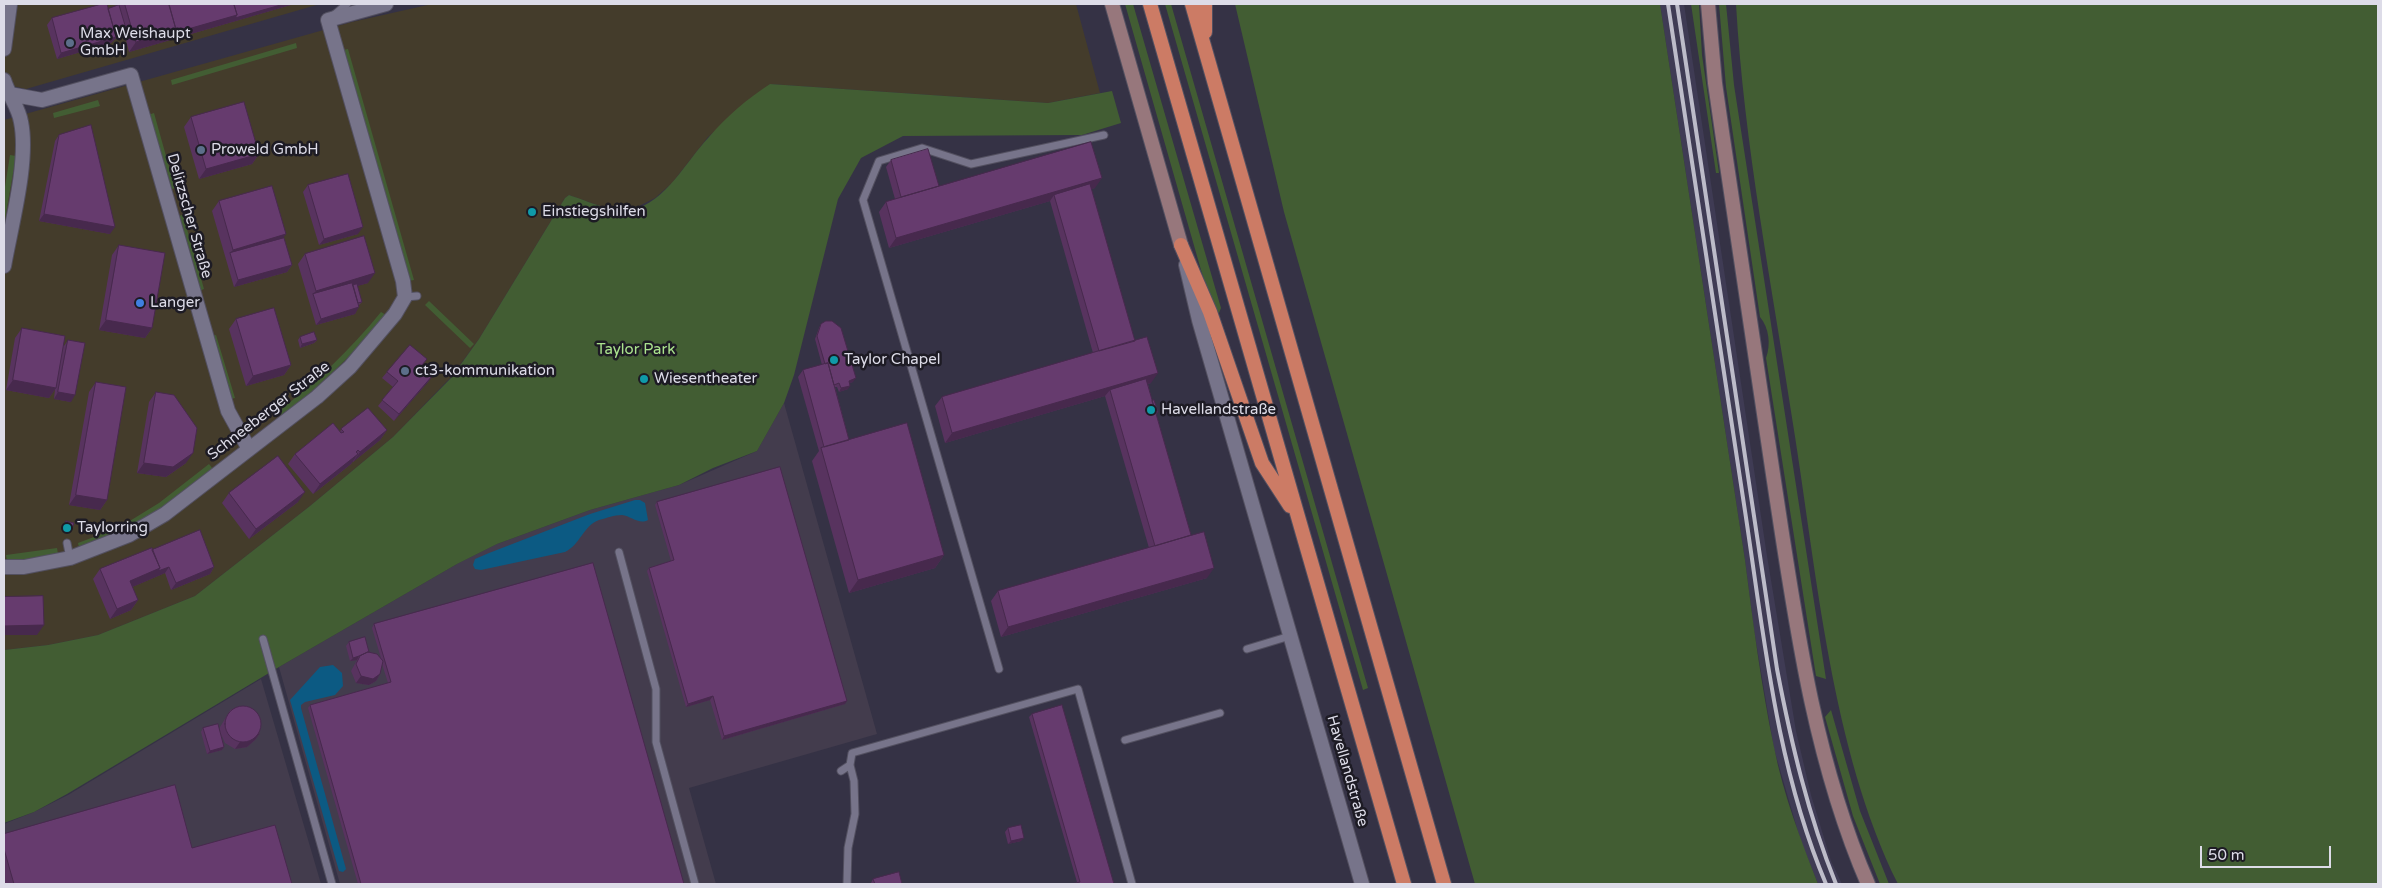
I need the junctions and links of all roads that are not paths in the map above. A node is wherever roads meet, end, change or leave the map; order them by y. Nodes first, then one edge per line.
1 (10, 4) edge
2 (347, 4) edge
3 (386, 4) edge
4 (1112, 4) edge
5 (1150, 4) edge
6 (1192, 4) edge
7 (1205, 4) edge
8 (1708, 4) edge
9 (328, 20) junction
10 (1205, 48) junction
11 (4, 49) edge
12 (4, 80) edge
13 (6, 94) edge
14 (1104, 135) dead end
15 (1181, 245) junction
16 (4, 266) edge
17 (249, 450) junction
18 (1298, 518) junction
19 (66, 543) dead end
20 (618, 552) dead end
21 (70, 558) junction
22 (4, 568) edge
23 (1290, 636) junction
24 (263, 639) dead end
25 (1247, 649) dead end
26 (999, 669) dead end
27 (1220, 713) dead end
28 (1125, 740) dead end
29 (850, 765) junction
30 (841, 771) dead end
31 (332, 884) edge
32 (695, 884) edge
33 (847, 884) edge
34 (1132, 884) edge
35 (1362, 884) edge
36 (1404, 884) edge
37 (1444, 884) edge
38 (1868, 884) edge

1 - 11 street
2 - 9 lane
3 - 9 street
4 - 15 main road, Havellandstraße
5 - 18 highway
6 - 10 highway
7 - 10 highway
8 - 38 main road
9 - 17 street, Schneeberger Straße
10 - 37 highway
12 - 13 street
13 - 16 street
13 - 17 street, Delitzscher Straße
14 - 26 lane
15 - 18 highway
15 - 23 street, Havellandstraße
17 - 21 street, Schneeberger Straße
18 - 36 highway
19 - 21 lane
20 - 32 lane
21 - 22 street, Schneeberger Straße
23 - 25 lane
23 - 35 street, Havellandstraße
24 - 31 lane
27 - 28 lane
29 - 30 lane
29 - 33 lane
29 - 34 lane

